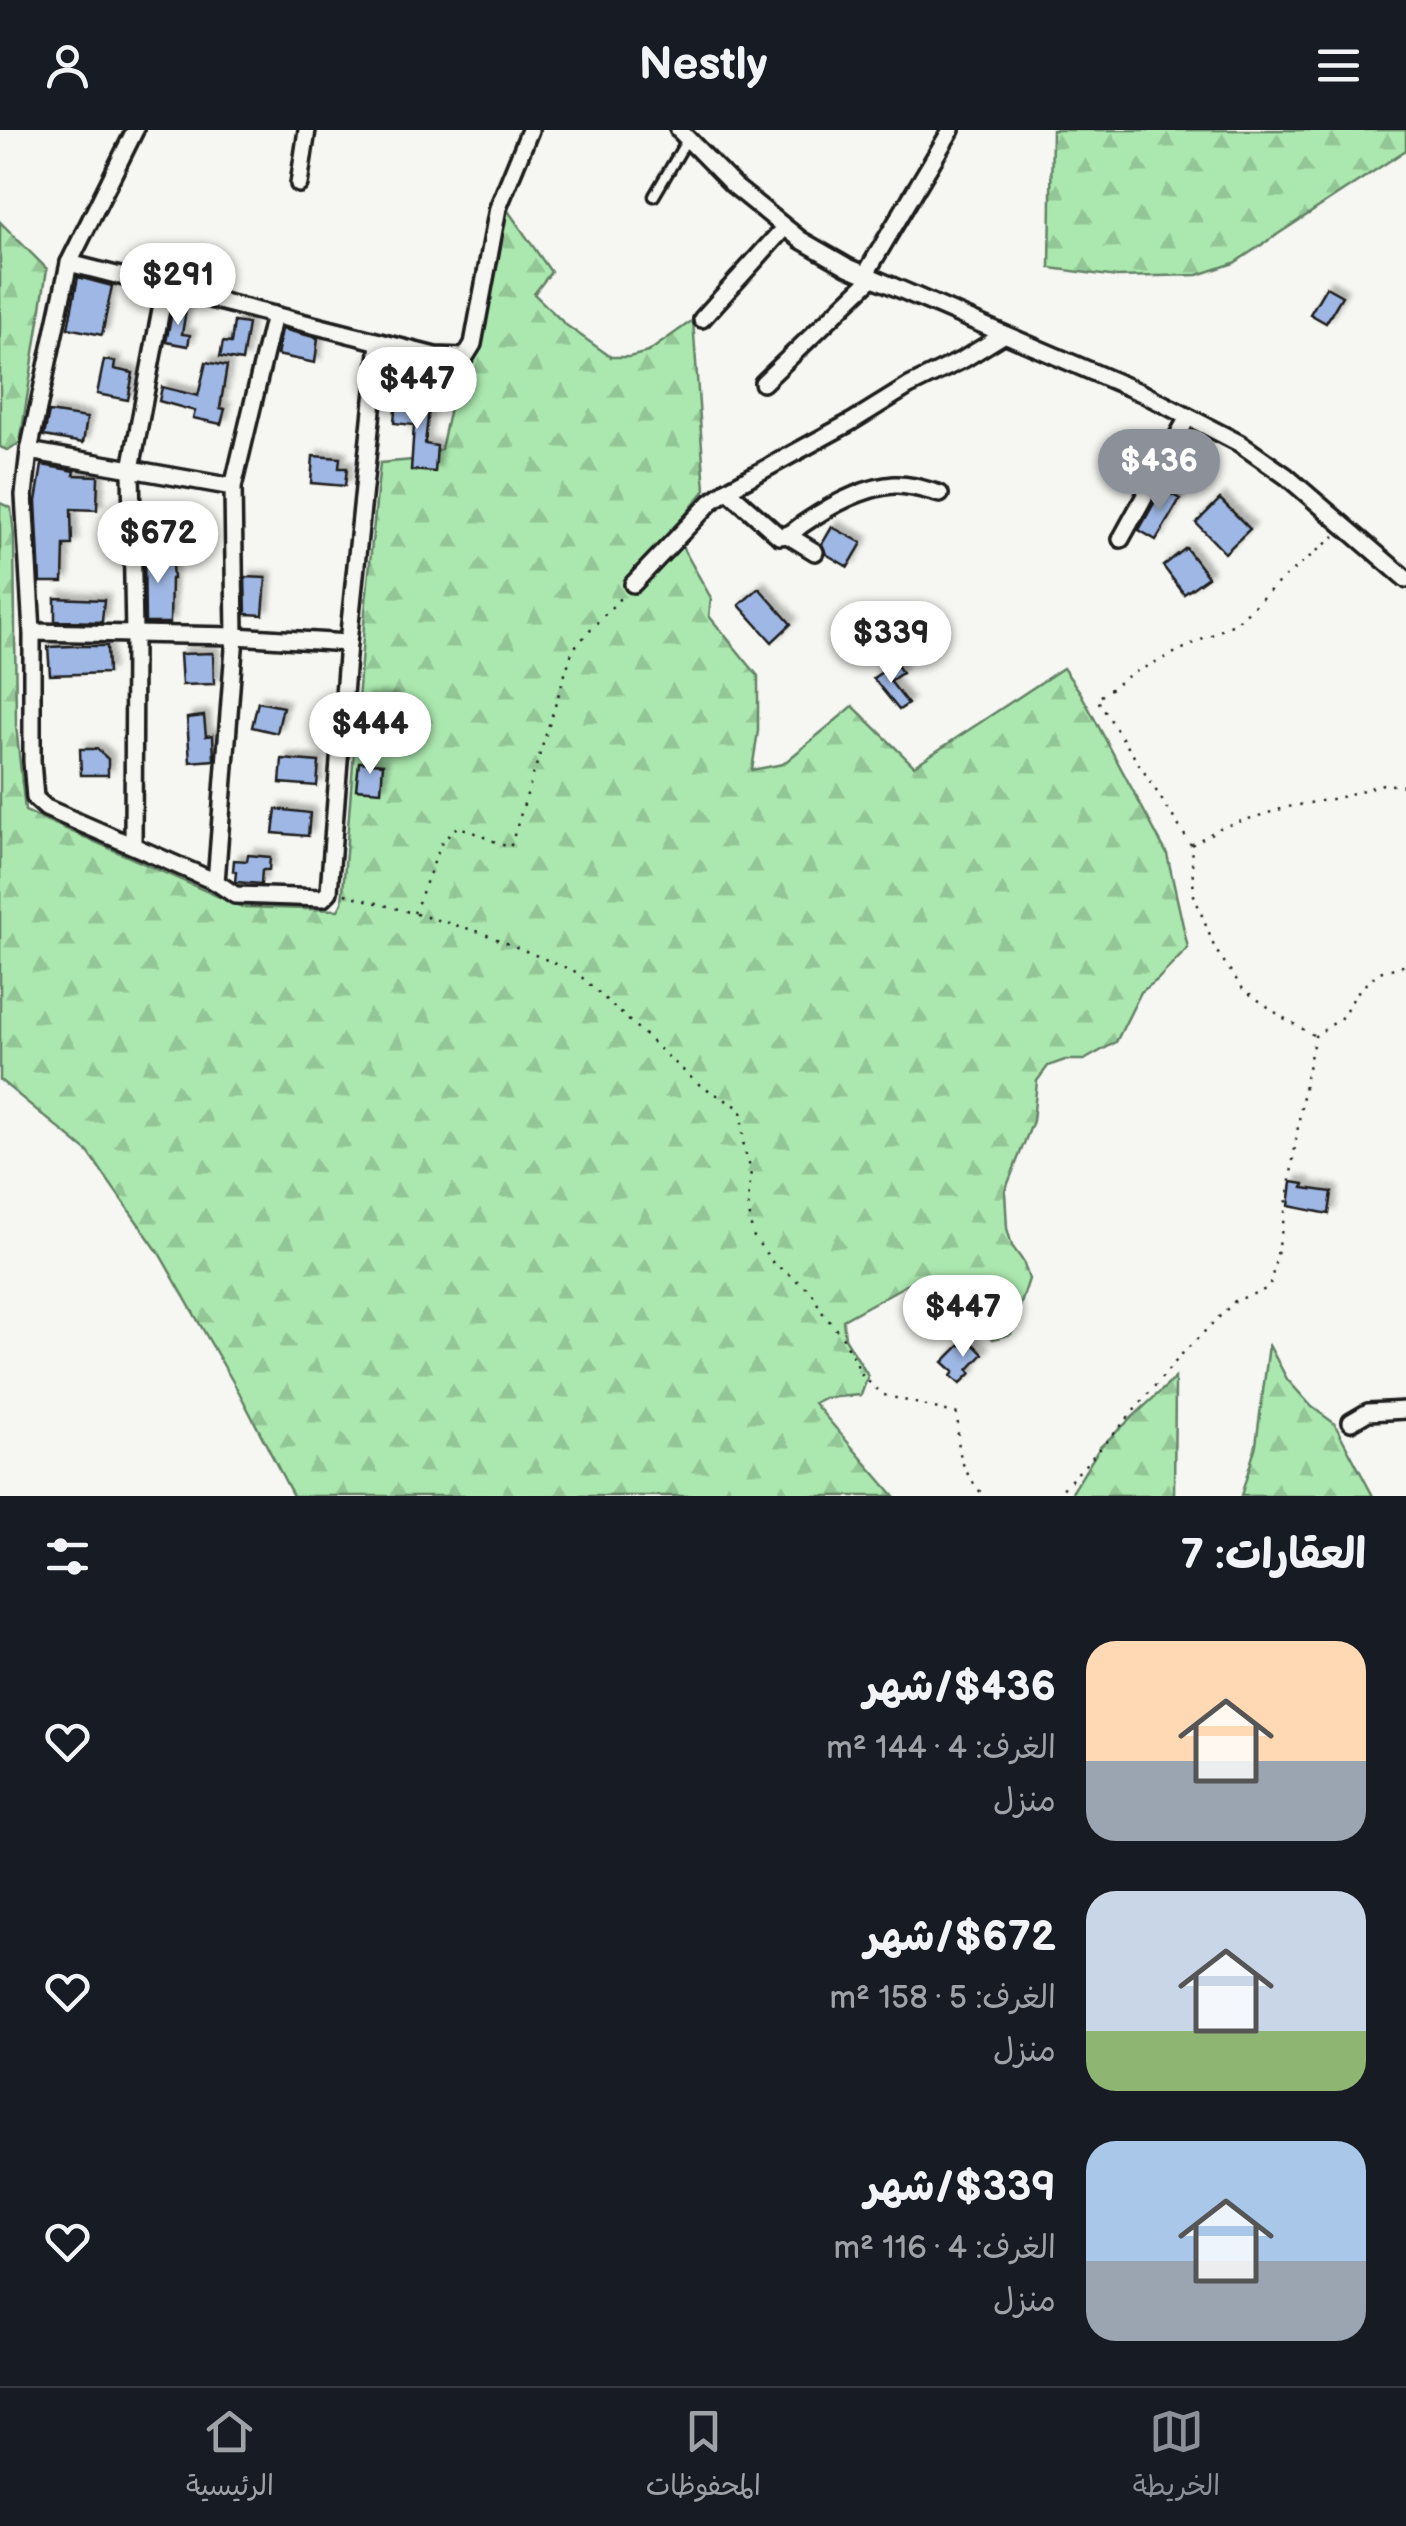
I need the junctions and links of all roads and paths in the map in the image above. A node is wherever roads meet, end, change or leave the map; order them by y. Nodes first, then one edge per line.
1 (135, 130) edge
2 (307, 130) edge
3 (530, 130) edge
4 (951, 130) edge
5 (684, 134) edge
6 (299, 184) dead end
7 (654, 196) dead end
8 (784, 228) junction
9 (69, 263) junction
10 (868, 276) junction
11 (165, 288) junction
12 (274, 314) junction
13 (702, 319) dead end
14 (1003, 335) junction
15 (378, 342) junction
16 (763, 383) dead end
17 (1188, 417) junction
18 (29, 451) junction
19 (131, 469) junction
20 (233, 487) junction
21 (727, 490) junction
22 (940, 494) dead end
23 (1346, 527) junction
24 (789, 536) junction
25 (1122, 539) dead end
26 (814, 552) dead end
27 (1406, 579) edge
28 (633, 584) joint
29 (32, 632) junction
30 (134, 635) junction
31 (235, 636) junction
32 (348, 643) junction
33 (1406, 786) edge
34 (133, 845) junction
35 (1190, 845) junction
36 (216, 882) junction
37 (330, 888) junction
38 (413, 914) junction
39 (1406, 965) edge
40 (1314, 1036) junction
41 (1406, 1410) edge
42 (1351, 1422) dead end
43 (984, 1496) edge
44 (1056, 1496) edge

1 - 9 street
2 - 6 street
3 - 15 street
4 - 10 street
5 - 7 lane
5 - 8 street
8 - 10 street
8 - 13 street
9 - 11 street
9 - 18 street
10 - 14 street
10 - 16 street
11 - 12 street
11 - 19 street
12 - 15 street
12 - 20 street
14 - 17 street
14 - 21 street
15 - 32 street
17 - 23 street
17 - 25 street
18 - 19 street
18 - 29 street
19 - 20 street
19 - 30 street
20 - 31 street
21 - 24 street
21 - 28 street
22 - 24 street
23 - 27 street
23 - 35 path
24 - 26 street
28 - 38 path
29 - 30 street
29 - 34 street
30 - 31 street
30 - 34 street
31 - 32 street
31 - 36 street
32 - 37 street
33 - 35 path
34 - 36 street
35 - 40 path
36 - 37 street
37 - 38 path
38 - 43 path
39 - 40 path
40 - 44 path
41 - 42 street

